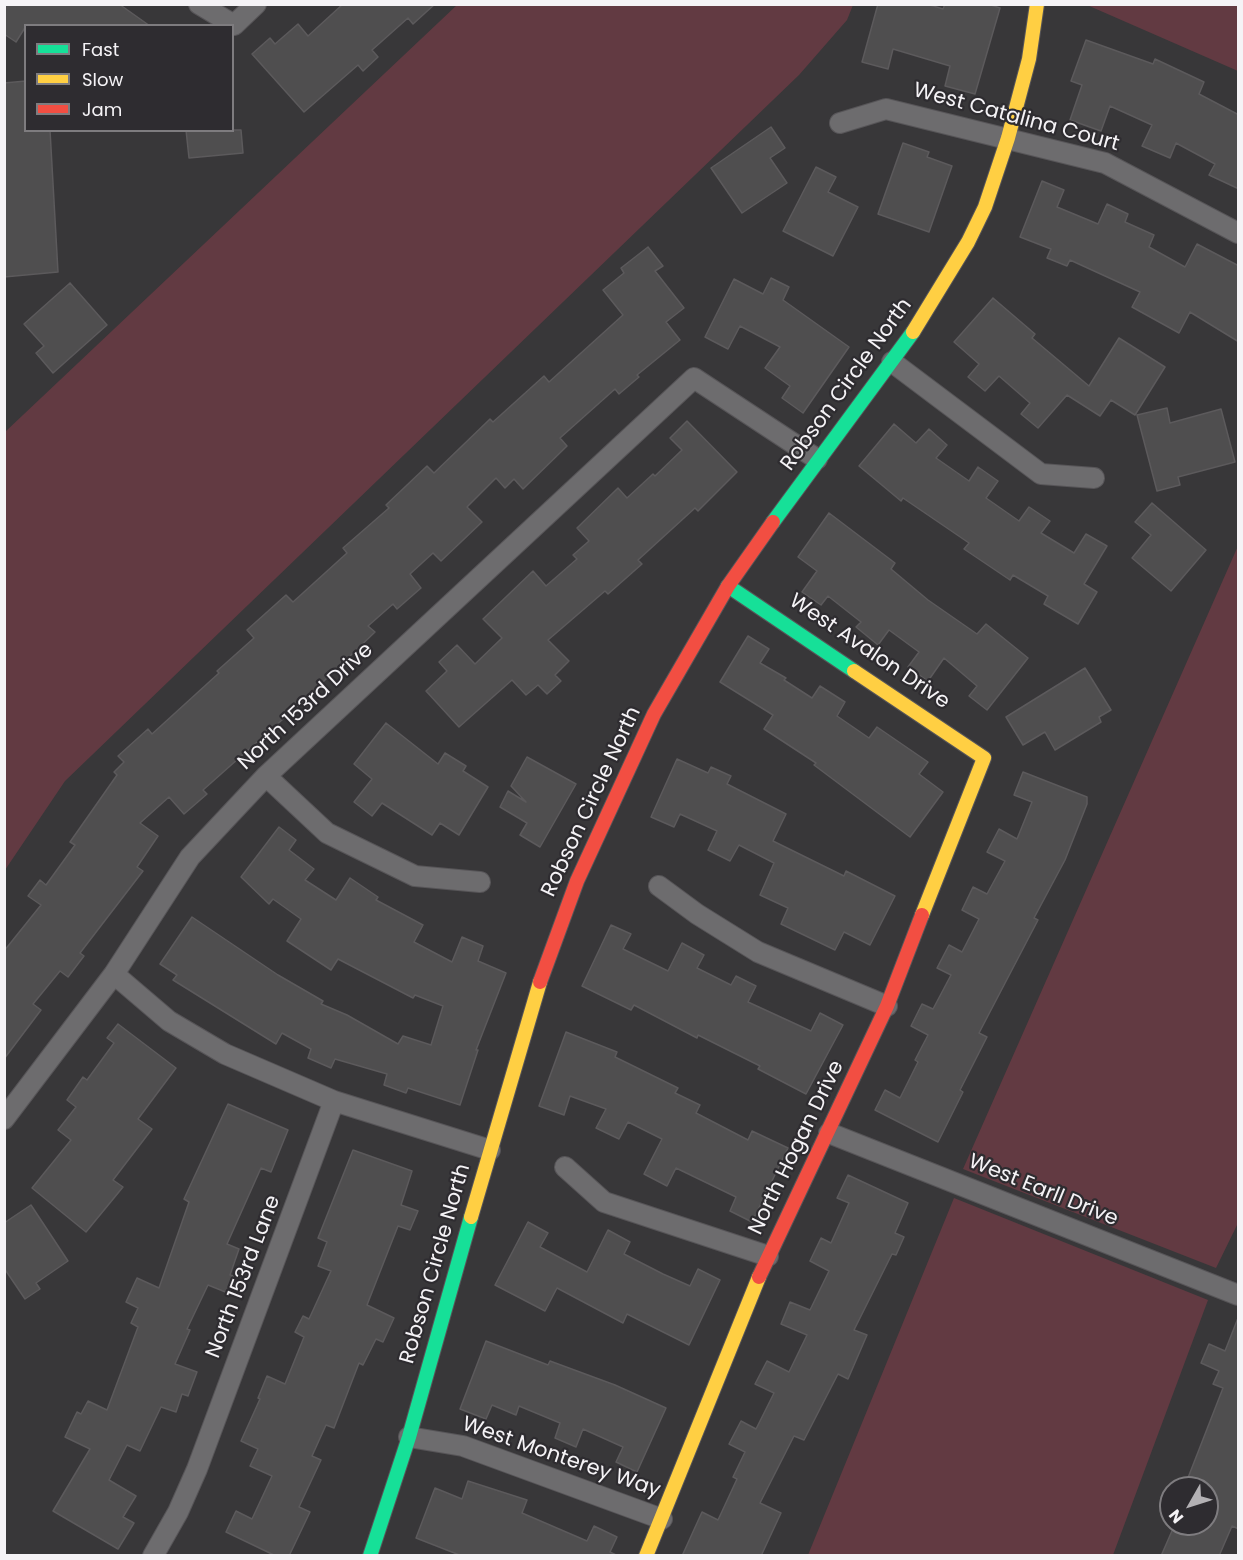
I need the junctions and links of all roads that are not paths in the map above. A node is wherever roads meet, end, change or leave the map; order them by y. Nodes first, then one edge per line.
1 (199, 4) edge
2 (256, 4) edge
3 (1037, 4) edge
4 (232, 24) edge
5 (234, 25) edge
6 (840, 123) dead end
7 (1008, 138) junction
8 (1239, 233) edge
9 (892, 362) junction
10 (817, 459) junction
11 (1094, 478) dead end
12 (728, 586) junction
13 (984, 758) joint
14 (266, 776) junction
15 (480, 882) dead end
16 (659, 886) dead end
17 (114, 974) junction
18 (886, 1006) junction
19 (334, 1101) junction
20 (4, 1119) edge
21 (829, 1133) junction
22 (490, 1150) junction
23 (565, 1167) dead end
24 (768, 1256) junction
25 (1239, 1295) edge
26 (409, 1437) junction
27 (662, 1519) junction
28 (153, 1556) edge
29 (370, 1556) edge
30 (646, 1556) edge

1 - 4 street
2 - 5 street
3 - 7 street, Robson Circle North
6 - 7 street, West Catalina Court
7 - 8 street, West Catalina Court
7 - 9 street, Robson Circle North
9 - 10 street, Robson Circle North
9 - 11 street
10 - 12 street, Robson Circle North
10 - 14 street, North 153rd Drive
12 - 13 street, West Avalon Drive
12 - 22 street, Robson Circle North
13 - 18 street, North Hogan Drive
14 - 15 street
14 - 17 street, North 153rd Drive
16 - 18 street
17 - 19 street
17 - 20 street, North 153rd Drive
18 - 21 street, North Hogan Drive
19 - 22 street
19 - 28 street, North 153rd Lane
21 - 24 street, North Hogan Drive
21 - 25 street, West Earll Drive
22 - 26 street, Robson Circle North
23 - 24 street
24 - 27 street, North Hogan Drive
26 - 27 street, West Monterey Way
26 - 29 street, Robson Circle North
27 - 30 street, North Hogan Drive

